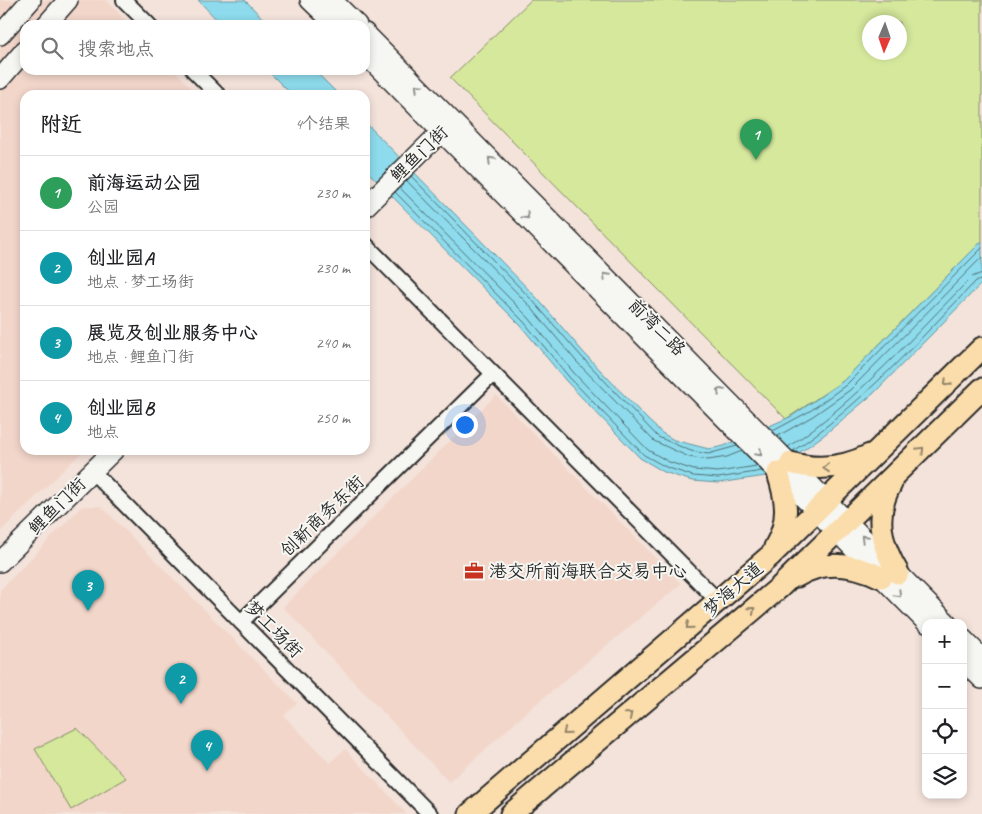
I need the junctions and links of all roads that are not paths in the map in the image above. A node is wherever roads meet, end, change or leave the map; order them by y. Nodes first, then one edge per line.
1 (30, 0) edge
2 (68, 0) edge
3 (124, 0) edge
4 (310, 0) edge
5 (332, 0) edge
6 (50, 20) edge
7 (144, 20) edge
8 (331, 20) edge
9 (352, 20) edge
10 (0, 36) edge
11 (370, 39) edge
12 (20, 56) edge
13 (370, 58) edge
14 (198, 75) edge
15 (0, 79) edge
16 (213, 90) edge
17 (447, 126) junction
18 (370, 202) edge
19 (370, 249) edge
20 (982, 348) edge
21 (493, 374) junction
22 (982, 390) edge
23 (886, 443) junction
24 (109, 455) edge
25 (784, 468) junction
26 (92, 471) junction
27 (896, 476) junction
28 (821, 507) junction
29 (842, 528) junction
30 (770, 556) junction
31 (0, 562) edge
32 (890, 575) junction
33 (780, 587) junction
34 (718, 601) junction
35 (923, 619) edge
36 (942, 619) edge
37 (241, 622) junction
38 (967, 643) edge
39 (982, 658) edge
40 (967, 664) edge
41 (982, 679) edge
42 (430, 814) edge
43 (470, 814) edge
44 (511, 814) edge

1 - 10 street
2 - 6 street
3 - 7 street
4 - 8 street
5 - 9 street
17 -> 11 street, 前湾二路
12 - 15 street
13 - 17 street, 前湾二路
14 - 16 street
17 - 18 street, 鲤鱼门街
17 - 25 street, 前湾二路
19 - 21 street
20 -> 23 main road, 梦海大道
21 - 34 street
21 - 37 street, 创新商务东街
27 -> 22 main road, 梦海大道
23 -> 25 main road
23 - 28 main road, 梦海大道
24 - 26 street, 鲤鱼门街
25 - 28 street, 前湾二路
25 - 30 main road
26 - 31 street, 鲤鱼门街
26 - 37 street, 梦工场街
27 - 29 main road, 梦海大道
27 - 32 main road
28 - 29 street, 前湾二路
28 - 30 main road, 梦海大道
29 - 32 street, 前湾二路
29 - 33 main road, 梦海大道
30 - 34 main road, 梦海大道
32 - 33 main road
32 -> 35 street, 前湾二路
32 - 36 street, 前湾二路
44 -> 33 main road, 梦海大道
34 -> 43 main road, 梦海大道
37 - 42 street, 梦工场街
38 - 39 street
40 - 41 street

